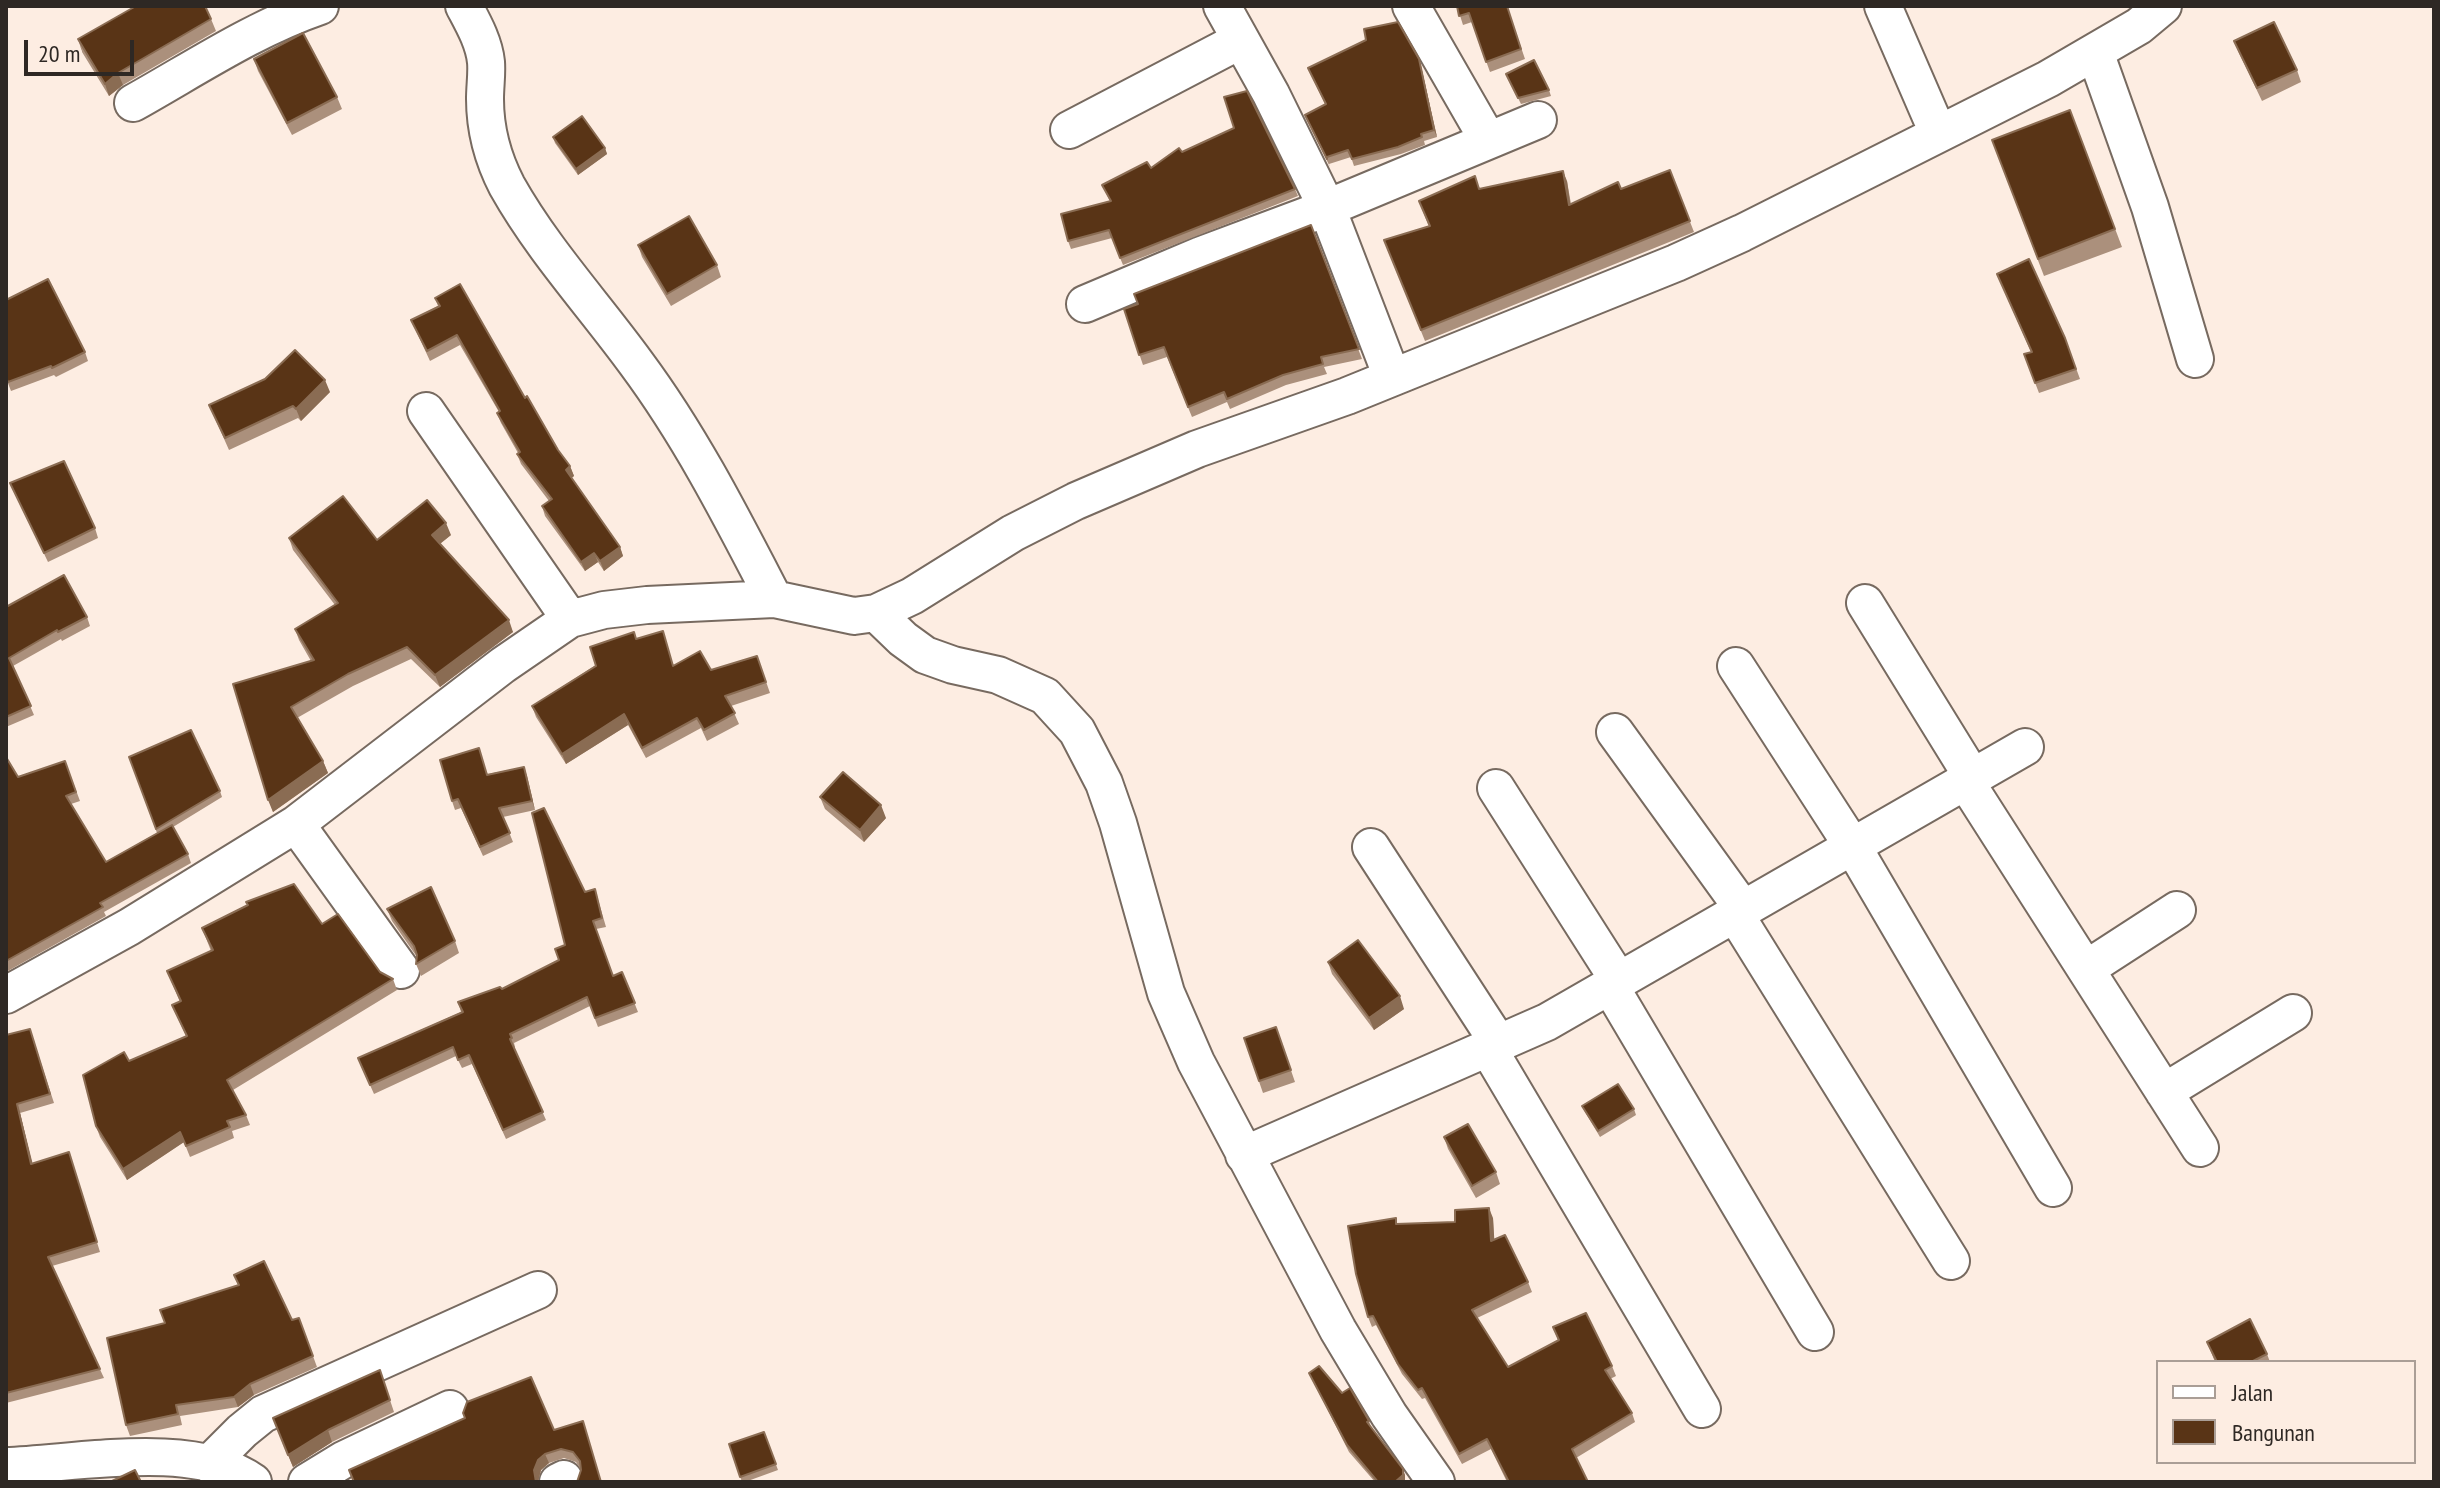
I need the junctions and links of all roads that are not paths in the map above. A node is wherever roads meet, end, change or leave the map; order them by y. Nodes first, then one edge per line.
1 (320, 6) edge
2 (464, 6) edge
3 (1222, 6) edge
4 (1411, 6) edge
5 (1883, 6) edge
6 (2144, 13) edge
7 (1241, 40) junction
8 (2095, 52) junction
9 (133, 103) dead end
10 (1538, 120) dead end
11 (1069, 130) dead end
12 (1938, 133) junction
13 (1488, 140) junction
14 (1327, 208) junction
15 (1085, 304) dead end
16 (2195, 359) dead end
17 (1392, 377) junction
18 (426, 411) dead end
19 (774, 599) junction
20 (1865, 603) dead end
21 (876, 613) junction
22 (570, 619) junction
23 (1736, 666) dead end
24 (1615, 732) dead end
25 (2025, 747) dead end
26 (1969, 780) junction
27 (1496, 788) dead end
28 (296, 824) junction
29 (1371, 847) dead end
30 (1853, 847) junction
31 (2177, 910) dead end
32 (1739, 912) junction
33 (2086, 969) junction
34 (401, 970) dead end
35 (1615, 983) junction
36 (6, 995) edge
37 (2293, 1013) dead end
38 (1494, 1046) junction
39 (2164, 1092) junction
40 (2200, 1148) dead end
41 (1244, 1155) junction
42 (2053, 1188) dead end
43 (1951, 1261) dead end
44 (538, 1290) dead end
45 (1815, 1332) dead end
46 (450, 1409) dead end
47 (1702, 1409) dead end
48 (209, 1464) junction
49 (6, 1466) edge
50 (253, 1482) edge
51 (307, 1482) edge
52 (1436, 1482) edge

1 - 9 street
2 - 19 street
3 - 7 street
4 - 13 street
5 - 12 street
6 - 8 street
7 - 11 street
7 - 14 street
8 - 12 street
8 - 16 street
10 - 13 street
12 - 17 street
13 - 14 street
14 - 15 street
14 - 17 street
17 - 21 street
18 - 22 street
19 - 21 street
19 - 22 street
20 - 26 street
21 - 41 street
22 - 28 street
23 - 30 street
24 - 32 street
25 - 26 street
26 - 30 street
26 - 33 street
27 - 35 street
28 - 34 street
28 - 36 street
29 - 38 street
30 - 32 street
30 - 42 street
31 - 33 street
32 - 35 street
32 - 43 street
33 - 39 street
35 - 38 street
35 - 45 street
37 - 39 street
38 - 41 street
38 - 47 street
39 - 40 street
41 - 52 street
44 - 48 street
46 - 51 street
48 - 49 street
48 - 50 street

